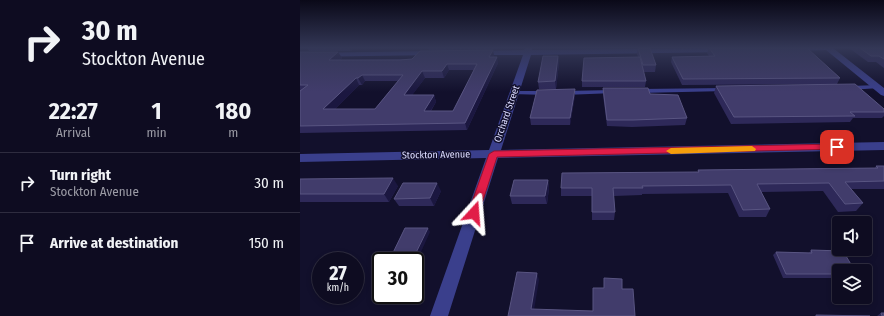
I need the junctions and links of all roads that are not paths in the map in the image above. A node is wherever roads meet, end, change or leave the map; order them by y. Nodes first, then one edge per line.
1 (525, 63) edge
2 (847, 63) edge
3 (846, 88) edge
4 (735, 90) edge
5 (881, 90) edge
6 (617, 92) edge
7 (633, 92) edge
8 (514, 94) junction
9 (884, 146) edge
10 (494, 154) junction
11 (300, 158) edge
12 (439, 316) edge

1 - 8 street, Orchard Street
2 - 5 street
3 - 5 lane
4 - 7 lane
6 - 8 lane
8 - 10 street, Orchard Street
9 - 10 street, Stockton Avenue
10 - 11 street, Stockton Avenue
10 - 12 street, Orchard Street

